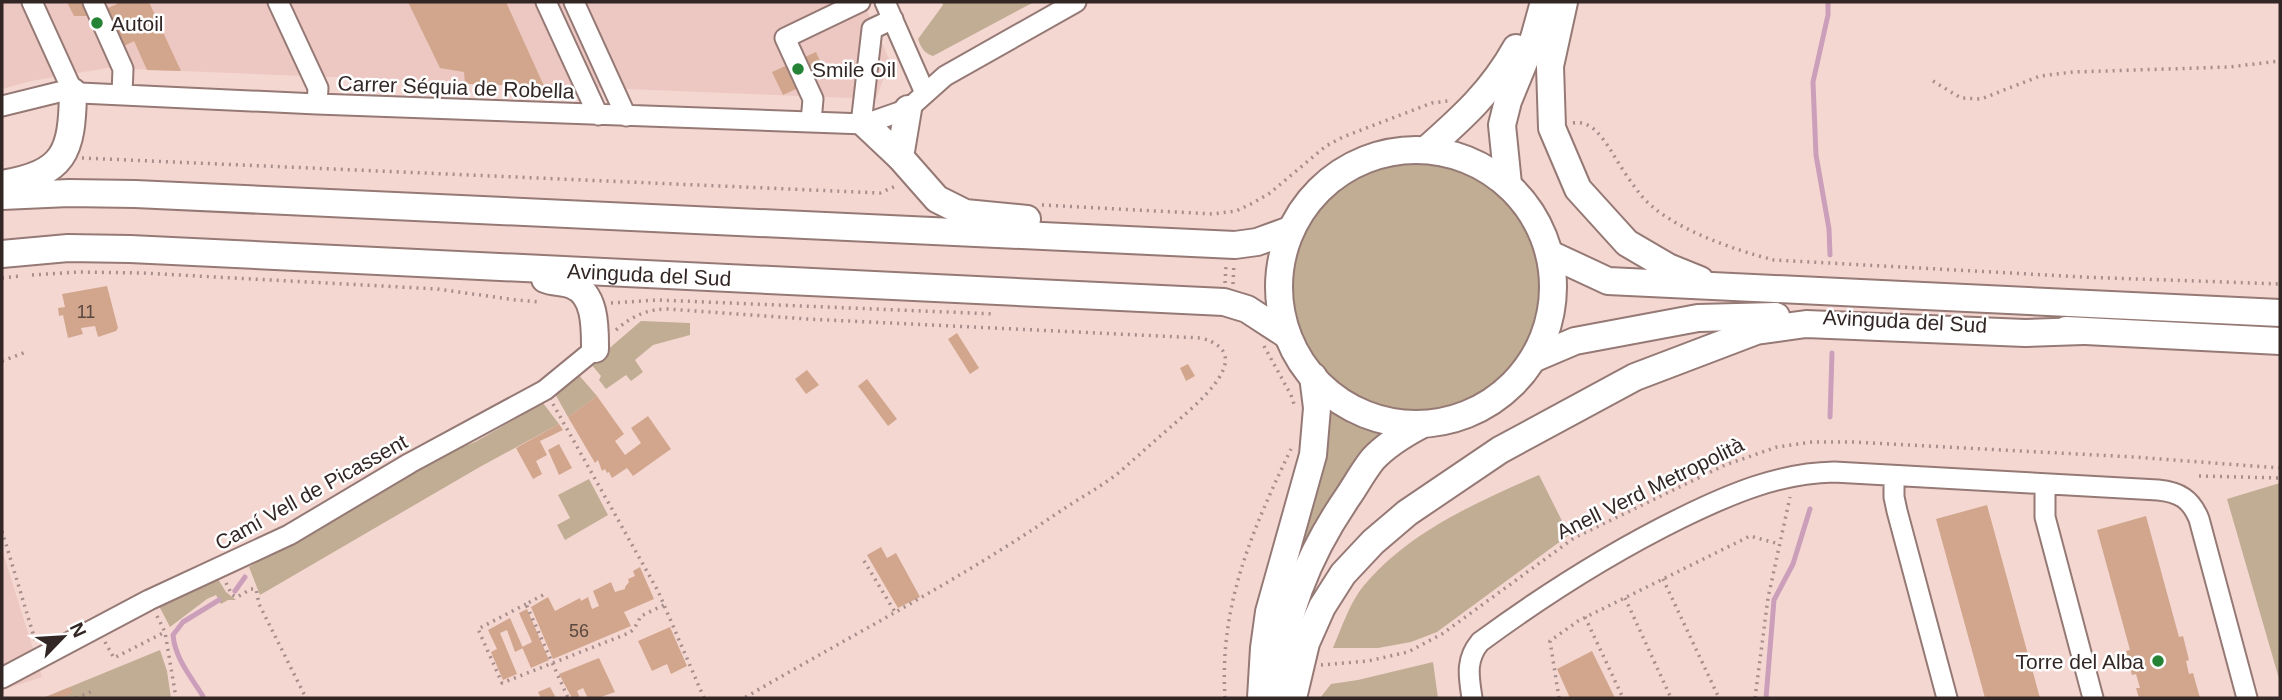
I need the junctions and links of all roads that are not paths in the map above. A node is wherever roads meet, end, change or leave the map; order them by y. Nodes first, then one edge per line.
1 (93, 2) edge
2 (278, 2) edge
3 (546, 2) edge
4 (574, 2) edge
5 (860, 2) edge
6 (1076, 2) edge
7 (37, 3) edge
8 (1550, 4) edge
9 (889, 10) edge
10 (73, 92) junction
11 (122, 94) junction
12 (917, 101) junction
13 (317, 104) junction
14 (2, 106) edge
15 (598, 115) junction
16 (626, 116) junction
17 (811, 122) junction
18 (863, 124) junction
19 (1427, 149) junction
20 (903, 168) junction
21 (2, 184) edge
22 (1508, 184) junction
23 (2, 196) edge
24 (1290, 230) junction
25 (1170, 242) junction
26 (2, 254) edge
27 (1550, 254) junction
28 (521, 268) junction
29 (1721, 288) junction
30 (2280, 313) edge
31 (2082, 331) junction
32 (1287, 335) junction
33 (2280, 341) edge
34 (595, 349) joint
35 (1535, 358) junction
36 (1313, 376) junction
37 (1421, 425) junction
38 (1894, 476) junction
39 (2045, 484) junction
40 (2, 678) edge
41 (1261, 698) edge
42 (1278, 698) edge
43 (1293, 698) edge
44 (1472, 698) edge
45 (1947, 698) edge
46 (2093, 698) edge
47 (2248, 698) edge

1 - 11 street
2 - 13 street
3 - 15 street
4 - 16 street
5 - 17 street
6 - 12 street
7 - 10 street
8 - 19 main road
8 - 22 main road
8 - 29 main road
9 - 12 street
9 - 18 street
10 - 11 street, Carrer Séquia de Robella
10 - 14 street, Carrer Séquia de Robella
10 - 21 main road
11 - 13 street, Carrer Séquia de Robella
12 - 18 street, Carrer Séquia de Robella
12 - 20 main road
13 - 15 street, Carrer Séquia de Robella
15 - 16 street, Carrer Séquia de Robella
16 - 17 street, Carrer Séquia de Robella
17 - 18 street, Carrer Séquia de Robella
18 - 20 main road
19 - 22 main road
19 - 24 main road
20 - 25 main road
22 - 27 main road
23 - 25 main road
24 - 25 main road
24 - 32 main road
26 - 28 main road, Avinguda del Sud
27 - 29 main road, Avinguda del Sud
27 - 35 main road
28 - 32 main road, Avinguda del Sud
28 - 34 main road
29 - 30 main road, Avinguda del Sud
31 - 33 main road, Avinguda del Sud
31 - 35 main road, Avinguda del Sud
31 - 43 main road
32 - 36 main road
34 - 40 street, Camí Vell de Picassent
35 - 37 main road
36 - 37 main road
36 - 41 main road
37 - 42 main road
38 - 39 street
38 - 44 street
38 - 45 street
39 - 46 street
39 - 47 street

